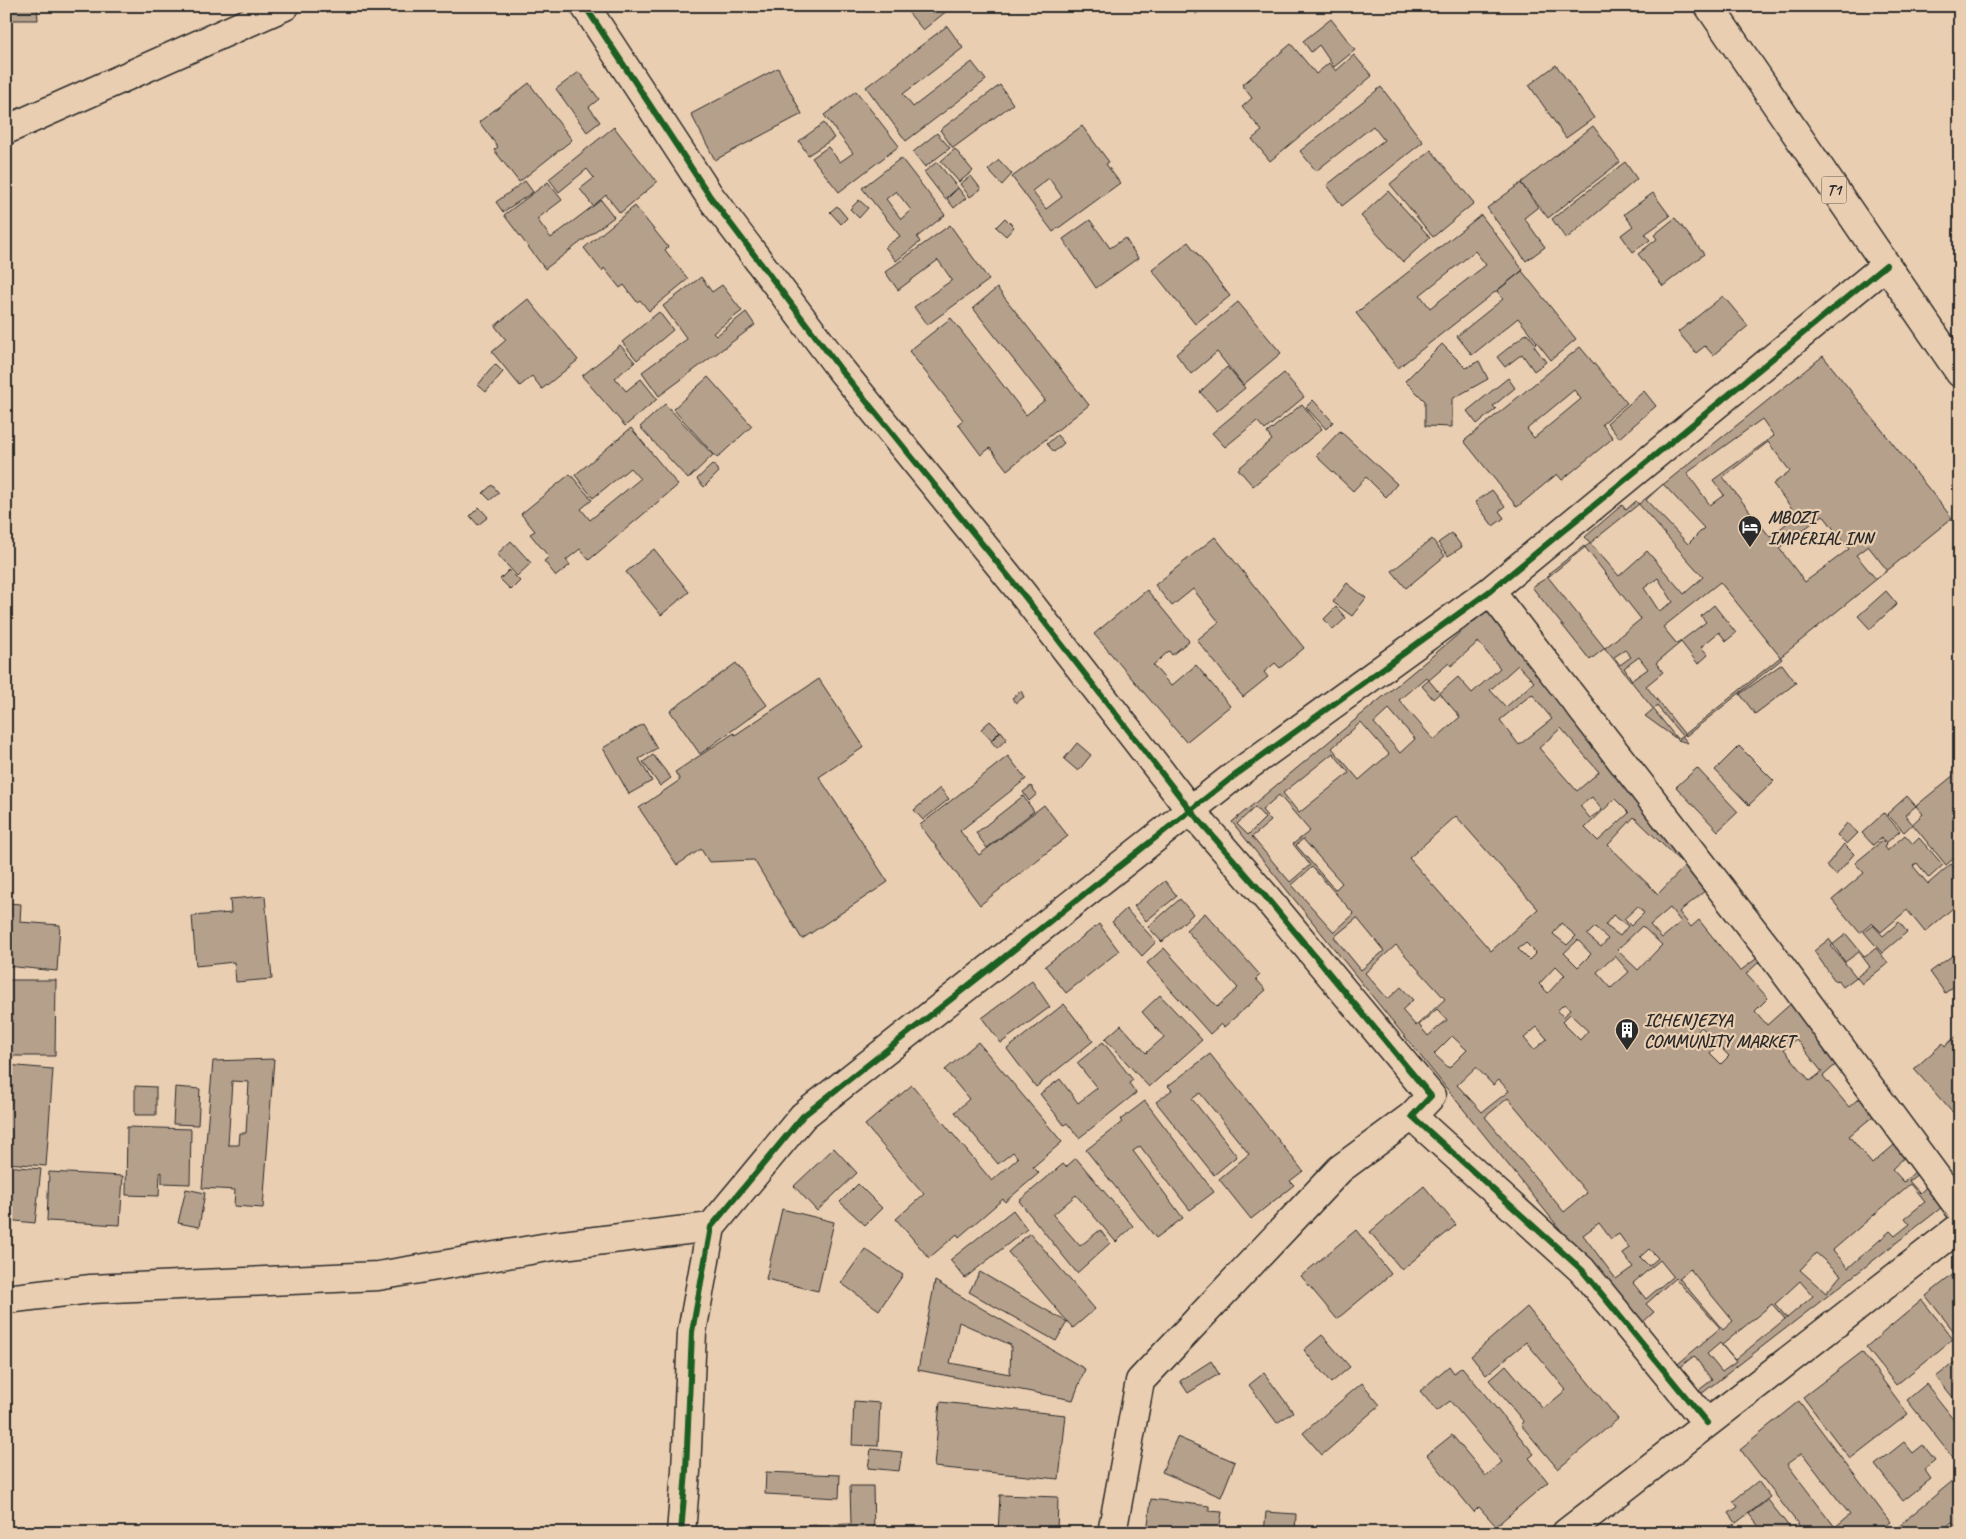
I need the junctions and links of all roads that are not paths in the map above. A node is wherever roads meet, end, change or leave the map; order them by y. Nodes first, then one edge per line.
1 (285, 6) edge
2 (585, 6) edge
3 (1709, 6) edge
4 (6, 130) edge
5 (1886, 265) junction
6 (1960, 373) edge
7 (1490, 591) junction
8 (1191, 811) junction
9 (1412, 1116) junction
10 (1960, 1209) edge
11 (711, 1227) junction
12 (1960, 1227) edge
13 (6, 1299) edge
14 (1707, 1423) junction
15 (681, 1533) edge
16 (1112, 1533) edge
17 (1566, 1533) edge

1 - 4 main road
2 - 8 main road
3 - 5 main road, T1
5 - 6 main road, T1
5 - 7 main road
7 - 8 main road
7 - 10 main road
8 - 9 main road
8 - 11 main road
9 - 14 main road
9 - 16 main road
11 - 13 main road
11 - 15 main road
12 - 14 main road
14 - 17 main road

